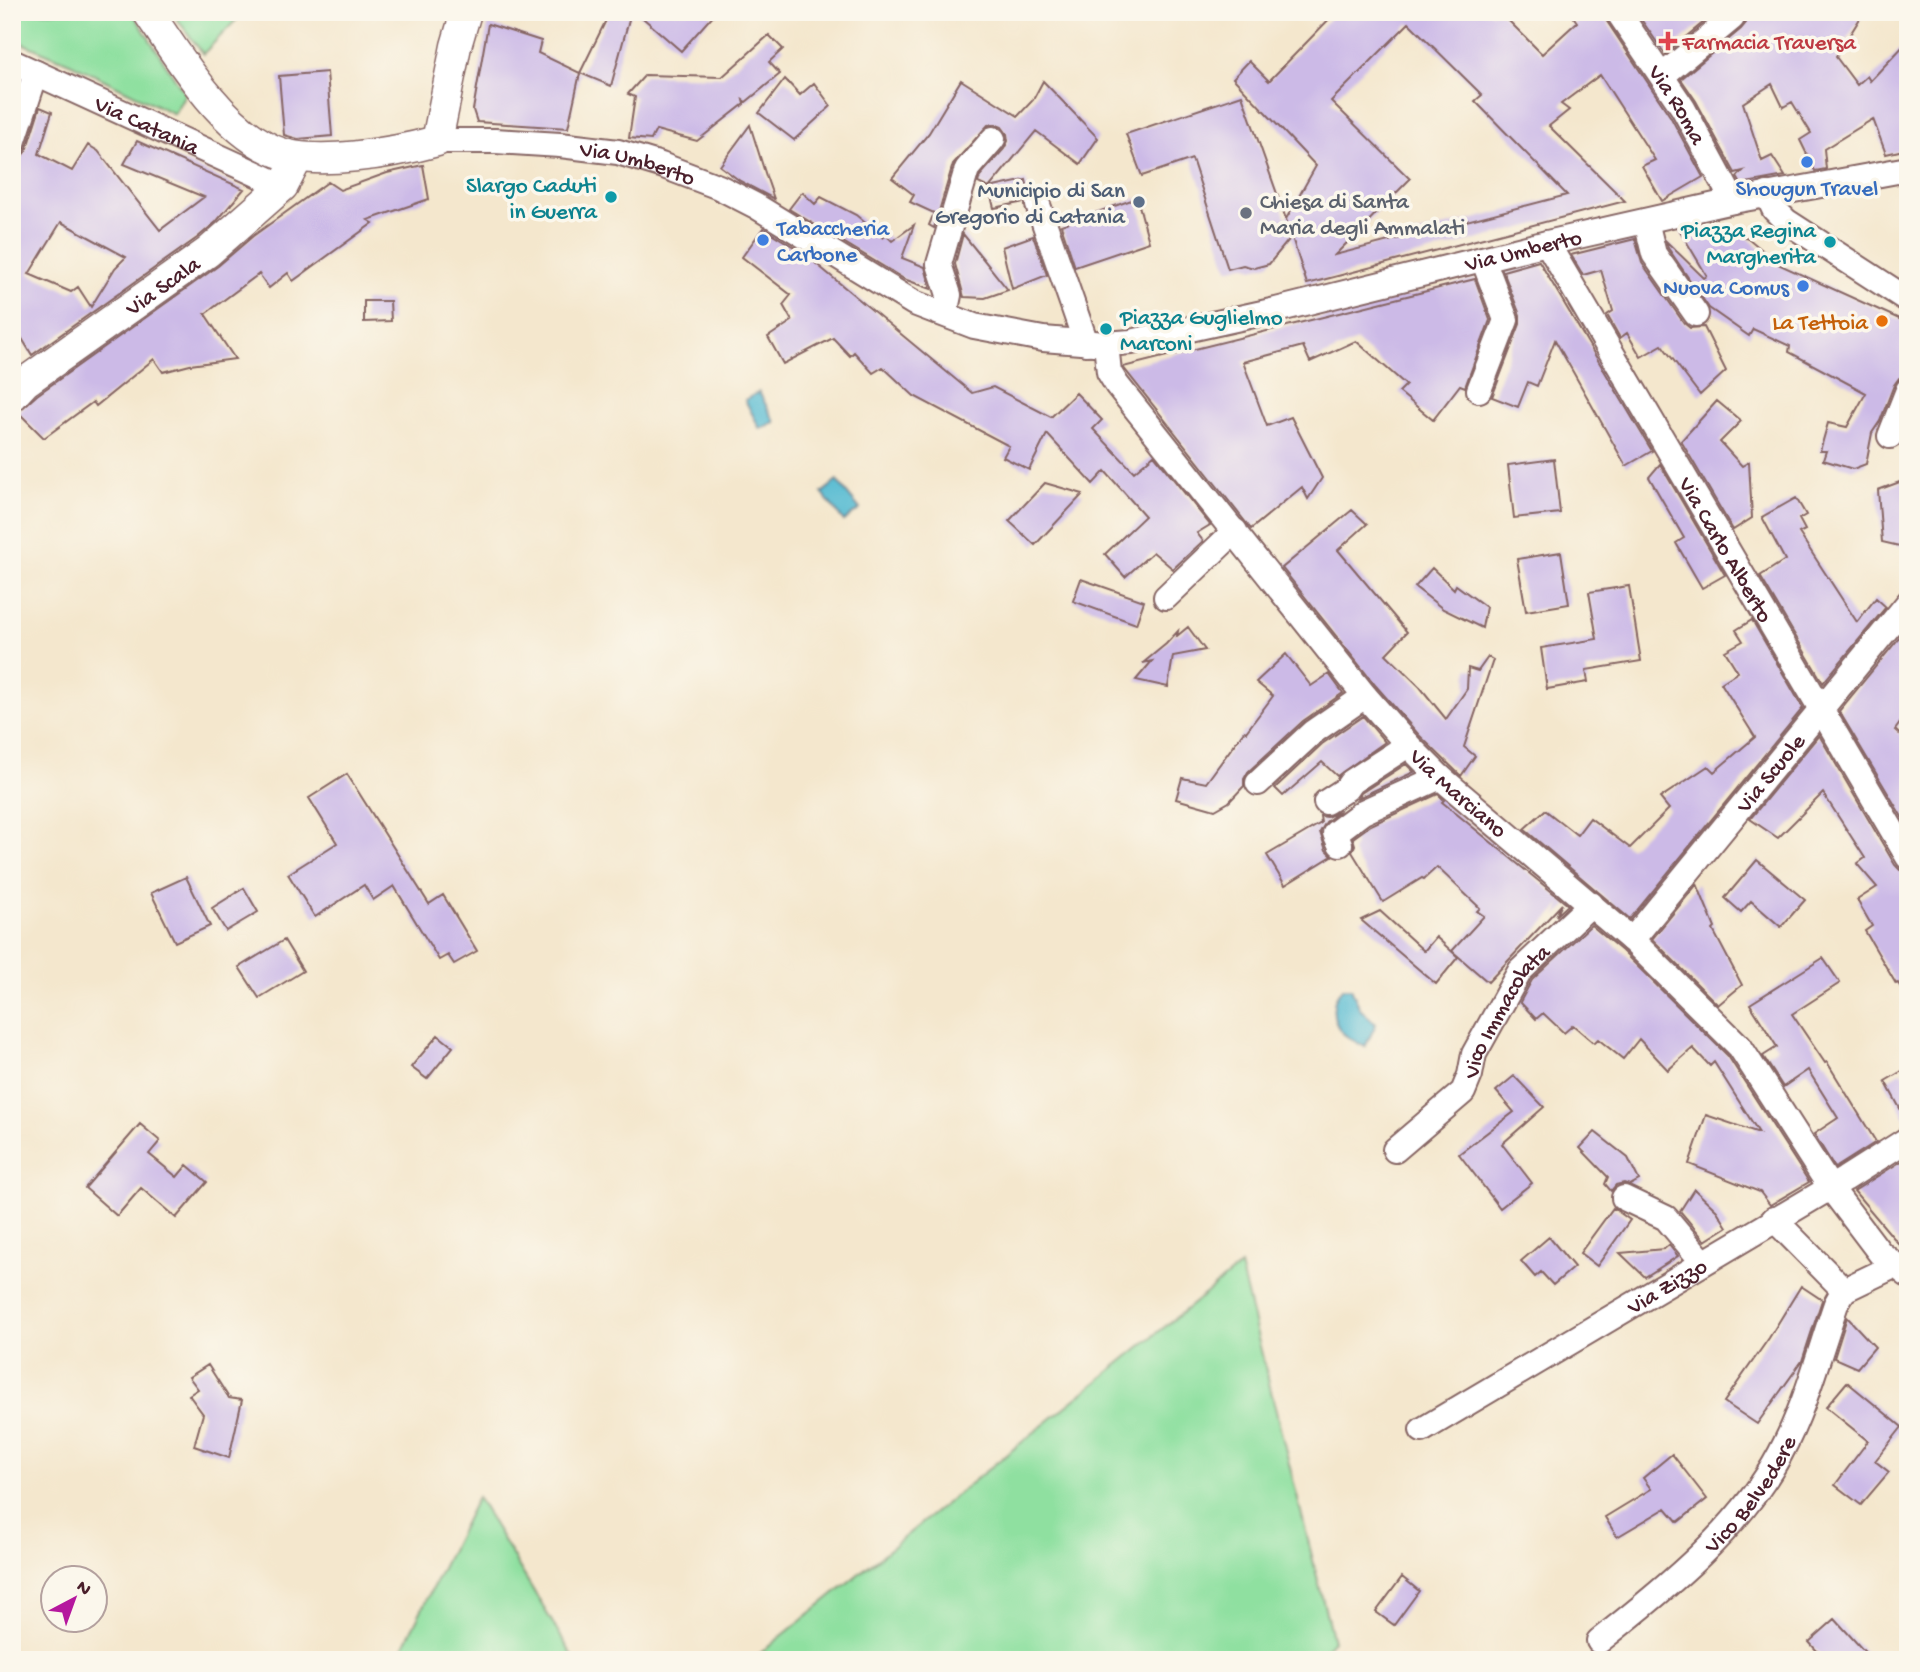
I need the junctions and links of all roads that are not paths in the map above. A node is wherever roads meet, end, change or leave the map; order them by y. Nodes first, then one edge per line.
1 (148, 12) edge
2 (466, 12) edge
3 (1618, 12) edge
4 (1732, 18) dead end
5 (12, 62) edge
6 (37, 73) junction
7 (1662, 76) junction
8 (993, 139) dead end
9 (437, 141) junction
10 (12, 146) edge
11 (298, 157) junction
12 (1908, 169) edge
13 (282, 186) junction
14 (1767, 194) junction
15 (1733, 201) junction
16 (1038, 205) dead end
17 (1646, 220) junction
18 (1547, 243) junction
19 (1483, 259) junction
20 (1908, 300) edge
21 (945, 314) junction
22 (1696, 314) dead end
23 (1096, 344) junction
24 (1479, 390) dead end
25 (1908, 390) edge
26 (12, 396) edge
27 (1890, 436) dead end
28 (1235, 531) junction
29 (1166, 597) dead end
30 (1908, 603) edge
31 (1365, 696) junction
32 (1821, 710) junction
33 (1408, 745) junction
34 (1440, 777) junction
35 (1258, 783) dead end
36 (1326, 802) dead end
37 (1340, 844) dead end
38 (1908, 857) edge
39 (1591, 904) junction
40 (1632, 940) junction
41 (1908, 1139) edge
42 (1395, 1150) dead end
43 (1830, 1186) junction
44 (1624, 1198) dead end
45 (1774, 1219) junction
46 (1703, 1262) junction
47 (1902, 1270) edge
48 (1840, 1297) junction
49 (1422, 1430) dead end
50 (1599, 1641) dead end

1 - 11 main road, Via Catania
2 - 9 main road
3 - 7 street, Via Roma
4 - 7 street
5 - 6 street, Via Catania
6 - 10 street
6 - 13 street, Via Catania
7 - 15 street, Via Roma
8 - 21 street
9 - 11 main road, Via Umberto
9 - 21 street, Via Umberto
11 - 13 main road, Via Scala
12 - 14 street, Via Umberto
13 - 26 main road, Via Scala
14 - 15 street, Via Umberto
14 - 20 street
15 - 17 street, Via Umberto
16 - 23 street
17 - 18 street, Via Umberto
17 - 22 street
18 - 19 street, Via Umberto
18 - 32 street, Via Carlo Alberto
19 - 23 street, Via Umberto
19 - 24 street
21 - 23 street, Via Umberto
23 - 28 street, Via Marciano
25 - 27 street
28 - 29 street
28 - 31 street, Via Marciano
30 - 32 street, Via Scuole
31 - 33 street, Via Marciano
31 - 35 street
32 - 38 street, Via Carlo Alberto
32 - 40 street, Via Scuole
33 - 34 street, Via Marciano
33 - 36 street
34 - 37 street
34 - 39 street, Via Marciano
39 - 40 street, Via Marciano
39 - 42 street, Vico Immacolata
40 - 43 street, Via Marciano
41 - 43 street, Via Zizzo
43 - 45 street, Via Zizzo
43 - 47 street, Via Marciano
44 - 46 street
45 - 46 street, Via Zizzo
45 - 48 street
46 - 49 street, Via Zizzo
47 - 48 street
48 - 50 street, Vico Belvedere

